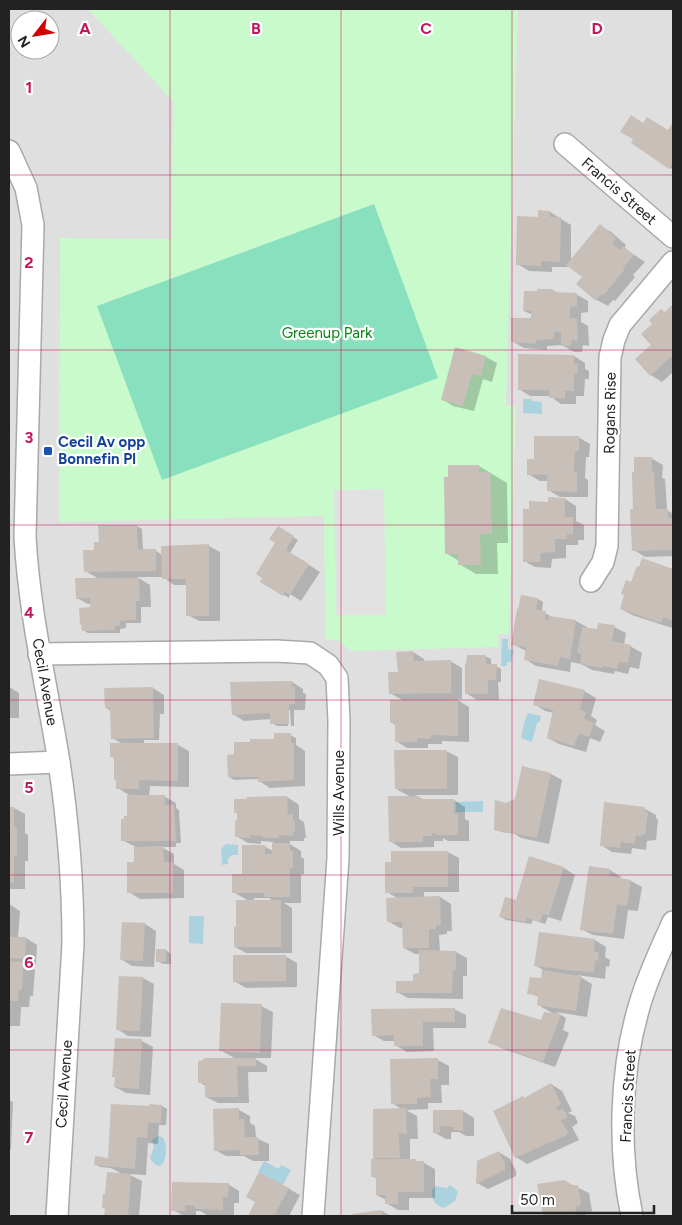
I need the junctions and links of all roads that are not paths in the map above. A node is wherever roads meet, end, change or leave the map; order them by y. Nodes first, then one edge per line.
1 (565, 144) dead end
2 (9, 151) edge
3 (673, 237) edge
4 (673, 262) edge
5 (17, 537) edge
6 (591, 581) dead end
7 (39, 654) junction
8 (59, 762) junction
9 (9, 764) edge
10 (673, 922) edge
11 (57, 1216) edge
12 (314, 1216) edge
13 (632, 1216) edge

1 - 3 street, Francis Street
2 - 5 street, Cecil Avenue
4 - 6 street, Rogans Rise
5 - 7 street, Cecil Avenue
7 - 8 street, Cecil Avenue
7 - 12 street, Wills Avenue
8 - 9 street
8 - 11 street, Cecil Avenue
10 - 13 street, Francis Street

